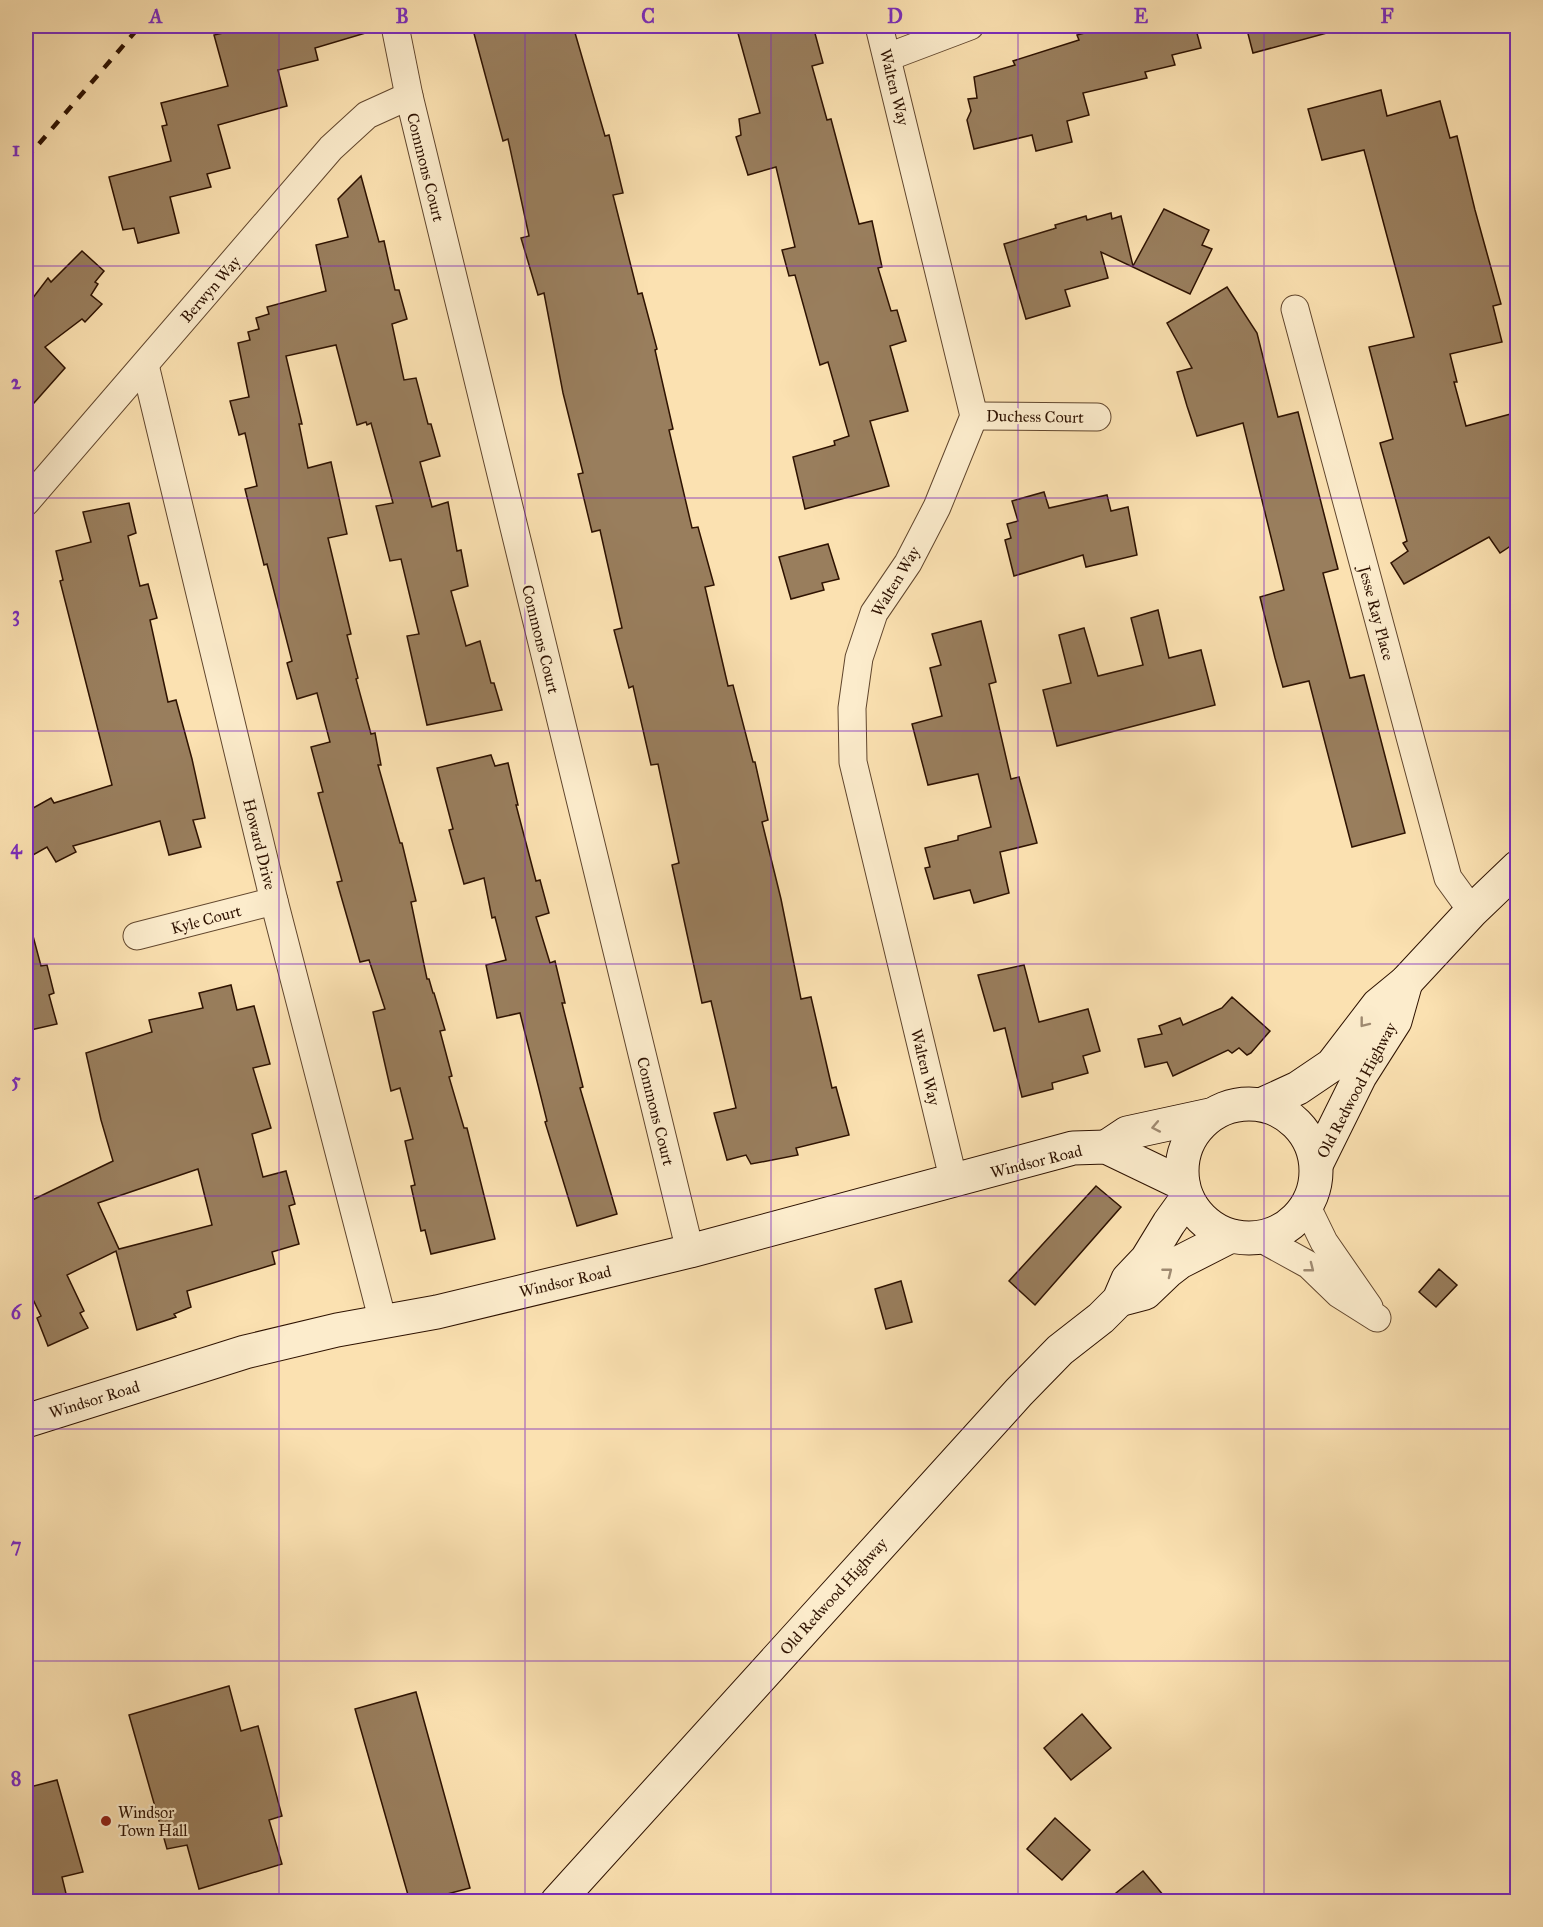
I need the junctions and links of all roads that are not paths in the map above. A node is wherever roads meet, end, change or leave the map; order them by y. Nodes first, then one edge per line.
1 (395, 26) edge
2 (879, 26) edge
3 (969, 26) edge
4 (888, 57) junction
5 (410, 96) junction
6 (1295, 309) dead end
7 (145, 365) junction
8 (974, 416) junction
9 (1097, 417) dead end
10 (26, 502) edge
11 (1518, 867) edge
12 (274, 901) junction
13 (1472, 911) junction
14 (137, 936) dead end
15 (1406, 982) junction
16 (1263, 1104) junction
17 (1210, 1115) junction
18 (1106, 1147) junction
19 (1317, 1163) junction
20 (954, 1182) junction
21 (1185, 1191) junction
22 (1306, 1205) junction
23 (1245, 1237) junction
24 (690, 1251) junction
25 (1119, 1300) junction
26 (383, 1322) junction
27 (26, 1420) edge
28 (557, 1902) edge

1 - 5 street, Commons Court
2 - 4 street, Walten Way
3 - 4 street
4 - 8 street, Walten Way
5 - 7 street, Berwyn Way
5 - 24 street, Commons Court
6 - 13 street, Jesse Ray Place
7 - 10 street, Berwyn Way
7 - 12 street, Howard Drive
8 - 9 street, Duchess Court
8 - 20 street, Walten Way
11 - 13 main road, Old Redwood Highway
12 - 14 street, Kyle Court
12 - 26 street, Howard Drive
13 - 15 main road, Old Redwood Highway
15 -> 16 main road, Old Redwood Highway
15 - 19 main road, Old Redwood Highway
16 - 17 main road
16 - 19 main road
17 -> 18 main road, Windsor Road
17 - 21 main road
18 - 20 main road, Windsor Road
18 - 21 main road, Windsor Road
19 - 22 main road
20 - 24 main road, Windsor Road
21 - 23 main road
21 - 25 main road, Old Redwood Highway
22 - 23 main road
23 -> 22 street
25 -> 23 main road, Old Redwood Highway
24 - 26 main road, Windsor Road
25 - 28 main road, Old Redwood Highway
26 - 27 main road, Windsor Road

